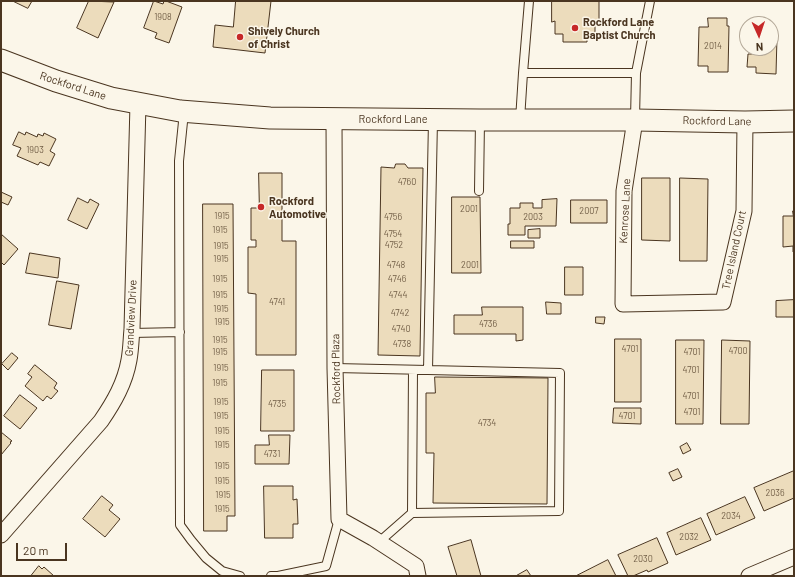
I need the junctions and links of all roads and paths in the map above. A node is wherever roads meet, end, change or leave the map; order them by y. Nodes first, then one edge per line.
1 (529, 1) edge
2 (650, 1) edge
3 (1, 60) edge
4 (523, 73) junction
5 (636, 73) junction
6 (138, 104) junction
7 (184, 112) junction
8 (334, 119) junction
9 (433, 119) junction
10 (480, 120) junction
11 (520, 120) junction
12 (635, 120) junction
13 (794, 121) edge
14 (745, 122) junction
15 (479, 191) dead end
16 (623, 304) joint
17 (180, 332) junction
18 (132, 333) junction
19 (335, 368) junction
20 (413, 370) junction
21 (428, 370) junction
22 (412, 513) junction
23 (339, 519) junction
24 (1, 535) edge
25 (379, 542) junction
26 (794, 556) edge
27 (239, 576) edge
28 (271, 576) edge
29 (418, 576) edge
30 (751, 576) edge

1 - 4 lane
2 - 5 lane
3 - 6 main road, Rockford Lane
4 - 5 lane
4 - 11 lane
5 - 12 lane
6 - 7 main road, Rockford Lane
6 - 18 street, Grandview Drive
7 - 8 main road, Rockford Lane
7 - 17 lane
8 - 9 main road, Rockford Lane
8 - 19 street, Rockford Plaza
9 - 10 main road, Rockford Lane
9 - 21 lane
10 - 11 main road, Rockford Lane
10 - 15 lane
11 - 12 main road, Rockford Lane
12 - 14 main road, Rockford Lane
12 - 16 street, Kenrose Lane
13 - 14 main road, Rockford Lane
14 - 16 street, Tree Island Court
17 - 18 lane
17 - 27 lane
18 - 24 street, Grandview Drive
19 - 20 lane
19 - 23 street, Rockford Plaza
20 - 21 lane
20 - 22 lane
21 - 22 lane
22 - 25 lane
23 - 25 street
23 - 28 lane
25 - 29 street
26 - 30 street

